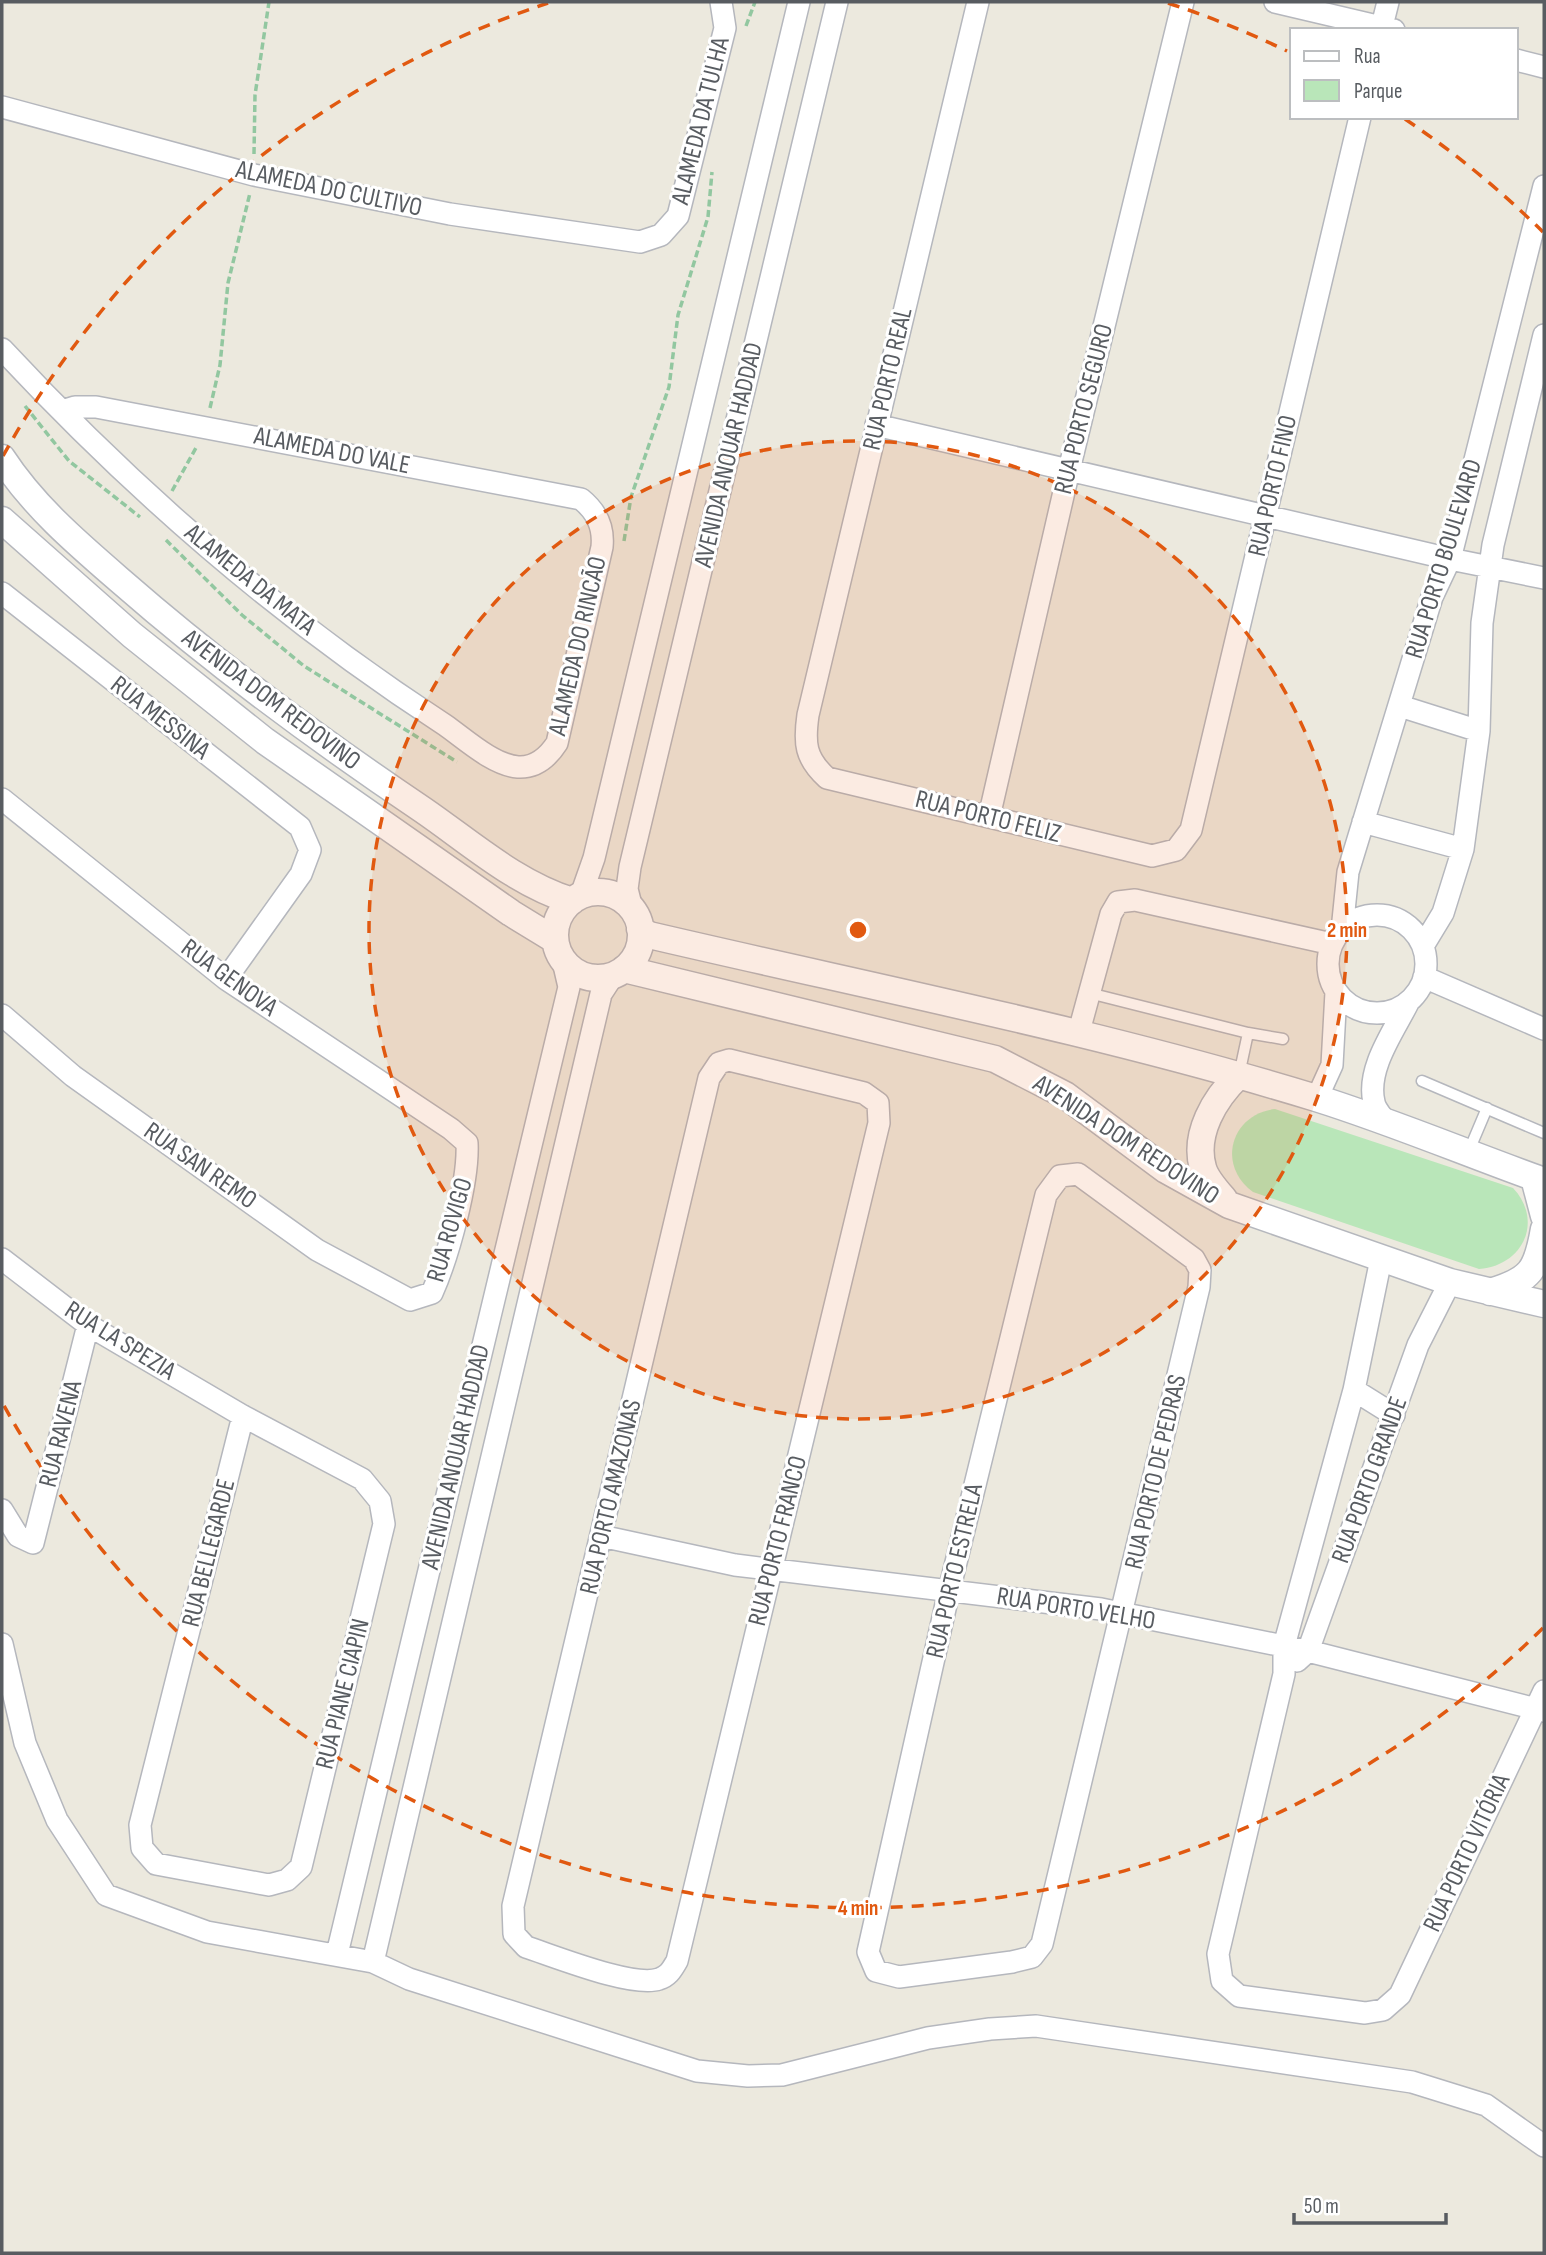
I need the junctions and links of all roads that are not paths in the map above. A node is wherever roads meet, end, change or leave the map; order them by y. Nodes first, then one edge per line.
1 (721, 2) edge
2 (799, 2) edge
3 (837, 2) edge
4 (978, 2) edge
5 (1183, 2) edge
6 (1275, 2) edge
7 (1388, 2) edge
8 (1381, 28) edge
9 (1385, 28) edge
10 (1518, 60) edge
11 (1544, 67) edge
12 (2, 107) edge
13 (1360, 119) edge
14 (1544, 186) edge
15 (661, 235) joint
16 (1544, 335) edge
17 (2, 349) edge
18 (62, 411) junction
19 (876, 425) junction
20 (2, 458) edge
21 (1069, 470) junction
22 (596, 514) joint
23 (1266, 516) junction
24 (2, 520) edge
25 (1450, 559) junction
26 (1490, 565) junction
27 (1544, 578) edge
28 (2, 593) edge
29 (1401, 706) junction
30 (1479, 731) junction
31 (808, 756) joint
32 (529, 766) joint
33 (2, 799) edge
34 (989, 817) junction
35 (1363, 822) junction
36 (1463, 849) junction
37 (1176, 850) joint
38 (576, 898) junction
39 (636, 919) junction
40 (1337, 937) junction
41 (1423, 946) junction
42 (559, 950) junction
43 (619, 972) junction
44 (1424, 977) junction
45 (226, 979) junction
46 (1336, 992) junction
47 (1089, 993) junction
48 (1408, 1003) junction
49 (2, 1015) edge
50 (1544, 1029) edge
51 (1248, 1033) junction
52 (1078, 1035) junction
53 (1283, 1039) dead end
54 (719, 1063) joint
55 (1238, 1076) junction
56 (1422, 1081) dead end
57 (1317, 1098) junction
58 (1487, 1108) junction
59 (1385, 1121) junction
60 (1544, 1133) edge
61 (467, 1143) joint
62 (1468, 1153) junction
63 (1060, 1176) joint
64 (1539, 1180) edge
65 (1229, 1205) junction
66 (1544, 1216) edge
67 (1544, 1228) edge
68 (2, 1259) edge
69 (1381, 1259) junction
70 (1450, 1282) junction
71 (1488, 1292) junction
72 (410, 1300) joint
73 (1544, 1304) edge
74 (88, 1325) junction
75 (1354, 1390) junction
76 (1394, 1415) junction
77 (243, 1416) junction
78 (2, 1510) edge
79 (601, 1536) junction
80 (771, 1569) junction
81 (949, 1591) junction
82 (1122, 1613) junction
83 (2, 1644) edge
84 (1284, 1646) junction
85 (1308, 1651) junction
86 (1284, 1674) junction
87 (1542, 1703) edge
88 (287, 1880) joint
89 (337, 1954) junction
90 (1032, 1957) joint
91 (373, 1962) junction
92 (668, 1976) joint
93 (1383, 2010) joint
94 (1544, 2146) edge

1 - 15 street, ALAMEDA DA TULHA
2 - 38 street, AVENIDA ANOUAR HADDAD
3 - 39 street, AVENIDA ANOUAR HADDAD
4 - 19 street, RUA PORTO REAL
5 - 21 street, RUA PORTO SEGURO
6 - 8 street
7 - 9 street
10 - 11 street
12 - 15 street, ALAMEDA DO CULTIVO
13 - 23 street, RUA PORTO FINO
14 - 25 street, RUA PORTO BOULEVARD
16 - 26 street, RUA PORTO BOULEVARD
17 - 18 street, ALAMEDA DA MATA
18 - 22 street, ALAMEDA DO VALE
18 - 32 street, ALAMEDA DA MATA
19 - 21 street
19 - 31 street, RUA PORTO REAL
20 - 38 street, AVENIDA DOM REDOVINO
21 - 23 street
21 - 34 street, RUA PORTO SEGURO
22 - 32 street, ALAMEDA DO RINCÃO
23 - 25 street
23 - 37 street, RUA PORTO FINO
24 - 42 street, AVENIDA DOM REDOVINO
25 - 26 street
25 - 29 street, RUA PORTO BOULEVARD
26 - 27 street
26 - 30 street, RUA PORTO BOULEVARD
28 - 45 street, RUA MESSINA
29 - 30 street
29 - 35 street, RUA PORTO BOULEVARD
30 - 36 street, RUA PORTO BOULEVARD
31 - 34 street, RUA PORTO FELIZ
33 - 45 street, RUA GENOVA
34 - 37 street, RUA PORTO FELIZ
35 - 36 street
35 - 40 street, RUA PORTO BOULEVARD
36 - 41 street, RUA PORTO BOULEVARD
38 - 39 street, AVENIDA DOM REDOVINO
38 - 42 street
39 - 43 street
39 - 52 street, AVENIDA DOM REDOVINO
40 - 41 street
40 - 46 street
40 - 47 street
41 - 44 street
42 - 43 street, AVENIDA DOM REDOVINO
42 - 89 street, AVENIDA ANOUAR HADDAD
43 - 65 street, AVENIDA DOM REDOVINO
43 - 91 street, AVENIDA ANOUAR HADDAD
44 - 48 street
44 - 50 street
45 - 61 street, RUA GENOVA
46 - 48 street
46 - 57 street
47 - 51 lane
47 - 52 street
48 - 59 street
49 - 72 street, RUA SAN REMO
51 - 53 lane
51 - 55 lane
52 - 55 street, AVENIDA DOM REDOVINO
54 - 79 street, RUA PORTO AMAZONAS
54 - 80 street, RUA PORTO FRANCO
55 - 57 street, AVENIDA DOM REDOVINO
55 - 65 street
56 - 58 lane
57 - 59 street, AVENIDA DOM REDOVINO
58 - 60 lane
58 - 62 lane
59 - 62 street, AVENIDA DOM REDOVINO
61 - 72 street, RUA ROVIGO
62 - 64 street, AVENIDA DOM REDOVINO
63 - 81 street, RUA PORTO ESTRELA
63 - 82 street, RUA PORTO DE PEDRAS
64 - 66 street
65 - 69 street, AVENIDA DOM REDOVINO
67 - 71 street
68 - 74 street, RUA LA SPEZIA
69 - 70 street, AVENIDA DOM REDOVINO
69 - 75 street, RUA PORTO GRANDE
70 - 71 street, AVENIDA DOM REDOVINO
70 - 76 street, RUA PORTO GRANDE
71 - 73 street, AVENIDA DOM REDOVINO
74 - 77 street, RUA LA SPEZIA
74 - 78 street, RUA RAVENA
75 - 76 street
75 - 84 street, RUA PORTO GRANDE
76 - 85 street, RUA PORTO GRANDE
77 - 88 street, RUA PIANE CIAPIN
77 - 88 street, RUA BELLEGARDE
79 - 80 street, RUA PORTO VELHO
79 - 92 street, RUA PORTO AMAZONAS
80 - 81 street, RUA PORTO VELHO
80 - 92 street, RUA PORTO FRANCO
81 - 82 street, RUA PORTO VELHO
81 - 90 street, RUA PORTO ESTRELA
82 - 84 street, RUA PORTO VELHO
82 - 90 street, RUA PORTO DE PEDRAS
83 - 89 street
84 - 85 street, RUA PORTO VELHO
84 - 86 street, RUA PORTO GRANDE
85 - 86 street, RUA PORTO GRANDE
85 - 87 street, RUA PORTO VELHO
86 - 93 street, RUA PORTO GRANDE
87 - 93 street, RUA PORTO VITÓRIA
89 - 91 street
91 - 94 street

